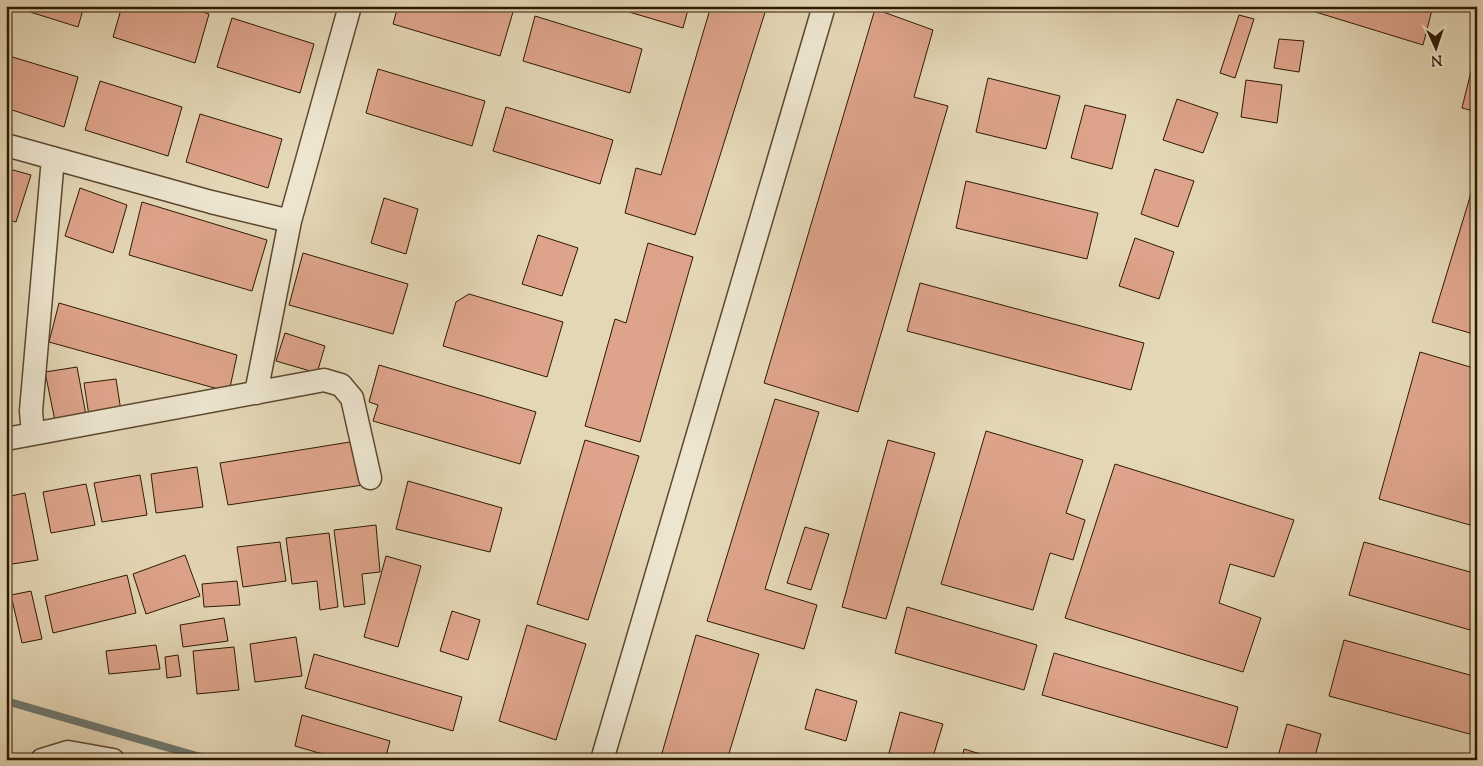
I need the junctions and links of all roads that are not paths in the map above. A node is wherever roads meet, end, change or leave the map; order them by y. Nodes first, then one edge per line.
1 (350, 6) edge
2 (824, 6) edge
3 (6, 145) edge
4 (53, 158) junction
5 (290, 221) junction
6 (256, 393) junction
7 (33, 434) junction
8 (6, 439) edge
9 (370, 478) dead end
10 (42, 760) edge
11 (113, 760) edge
12 (602, 760) edge

1 - 5 street
2 - 12 street
3 - 4 street
4 - 5 street
4 - 7 street
5 - 6 street
6 - 7 street
6 - 9 street
7 - 8 street
10 - 11 street

